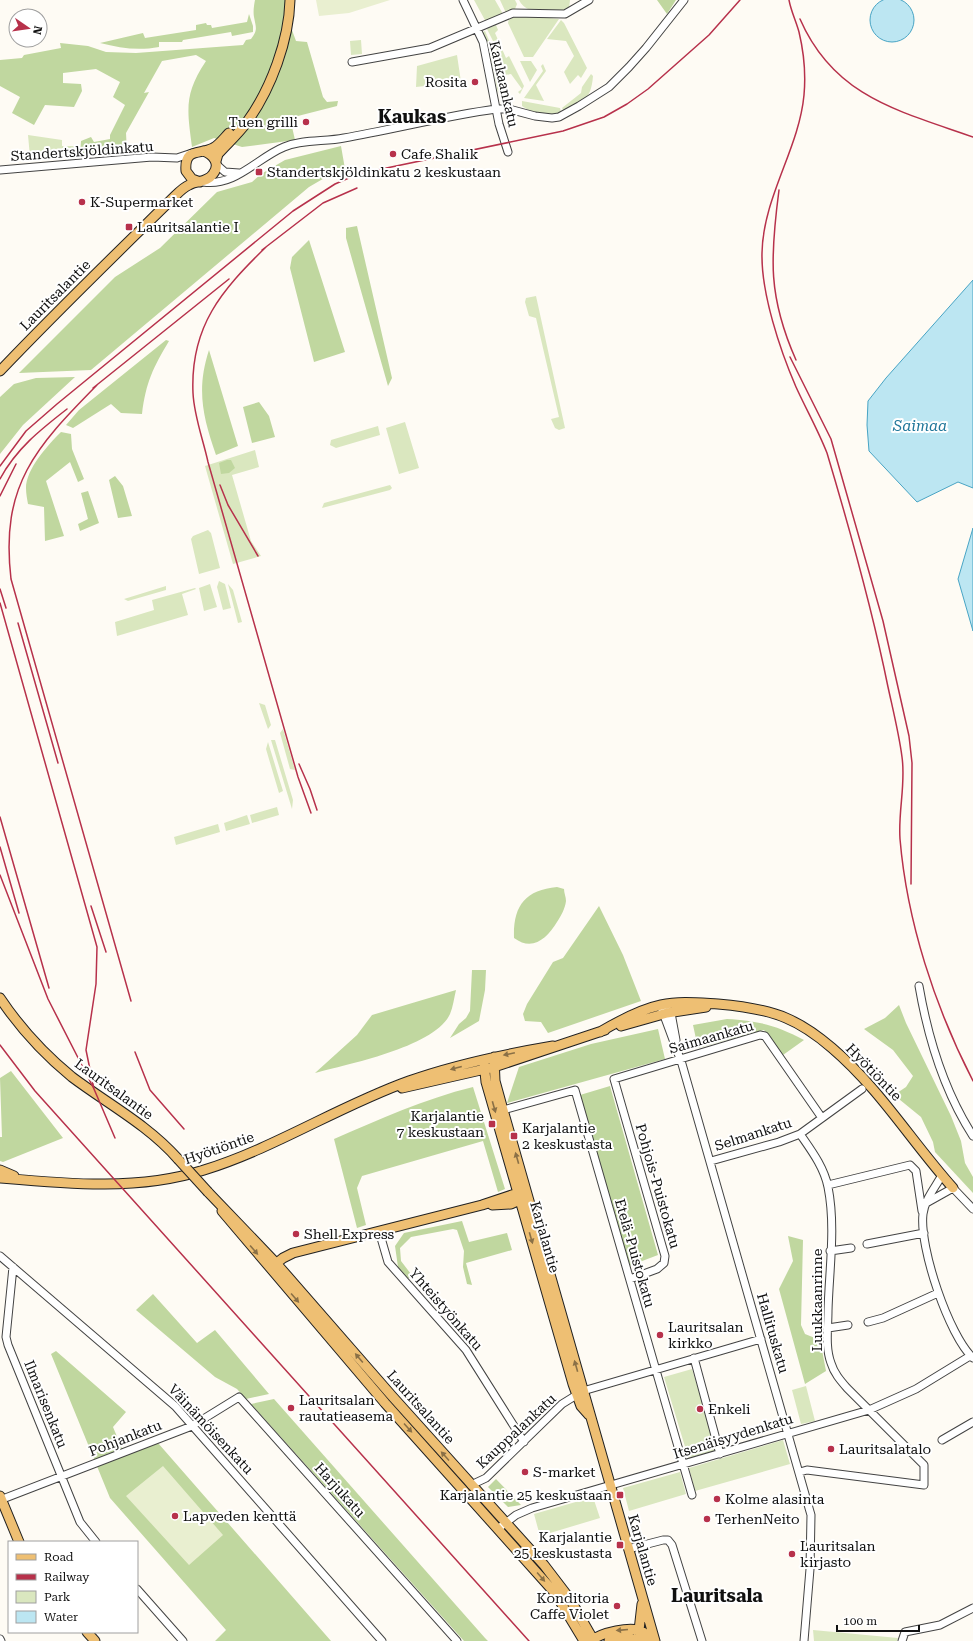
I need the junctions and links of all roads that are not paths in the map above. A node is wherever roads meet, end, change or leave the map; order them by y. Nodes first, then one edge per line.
1 (290, 0) edge
2 (463, 0) edge
3 (589, 0) edge
4 (684, 0) edge
5 (476, 29) junction
6 (352, 62) dead end
7 (263, 93) junction
8 (496, 109) junction
9 (203, 151) junction
10 (508, 152) dead end
11 (192, 153) junction
12 (167, 158) junction
13 (216, 163) junction
14 (0, 170) edge
15 (186, 170) junction
16 (243, 172) junction
17 (201, 182) junction
18 (130, 238) junction
19 (0, 371) edge
20 (919, 986) dead end
21 (0, 998) edge
22 (721, 1004) junction
23 (660, 1005) junction
24 (667, 1014) junction
25 (600, 1032) junction
26 (681, 1059) junction
27 (494, 1062) junction
28 (484, 1065) junction
29 (614, 1079) joint
30 (862, 1089) dead end
31 (503, 1110) junction
32 (822, 1118) junction
33 (800, 1134) junction
34 (973, 1136) edge
35 (711, 1161) junction
36 (0, 1170) edge
37 (942, 1175) junction
38 (0, 1178) edge
39 (23, 1180) junction
40 (828, 1185) junction
41 (952, 1188) junction
42 (522, 1196) junction
43 (926, 1203) junction
44 (973, 1209) edge
45 (923, 1215) junction
46 (379, 1231) junction
47 (924, 1233) junction
48 (867, 1244) dead end
49 (851, 1248) dead end
50 (830, 1251) junction
51 (0, 1256) edge
52 (273, 1266) junction
53 (13, 1267) junction
54 (630, 1279) junction
55 (938, 1292) junction
56 (868, 1322) dead end
57 (848, 1326) dead end
58 (828, 1328) junction
59 (761, 1339) junction
60 (972, 1357) edge
61 (694, 1358) junction
62 (655, 1370) junction
63 (580, 1393) junction
64 (869, 1410) junction
65 (973, 1422) edge
66 (192, 1426) junction
67 (789, 1433) junction
68 (942, 1440) dead end
69 (524, 1442) junction
70 (720, 1454) junction
71 (683, 1465) junction
72 (800, 1472) junction
73 (62, 1476) junction
74 (471, 1484) junction
75 (610, 1485) junction
76 (692, 1495) dead end
77 (0, 1499) edge
78 (502, 1525) junction
79 (19, 1541) edge
80 (95, 1541) edge
81 (628, 1549) junction
82 (138, 1590) edge
83 (643, 1600) junction
84 (973, 1608) edge
85 (648, 1617) junction
86 (88, 1633) edge
87 (642, 1637) edge
88 (593, 1640) edge
89 (95, 1641) edge
90 (183, 1641) edge
91 (382, 1641) edge
92 (458, 1641) edge
93 (584, 1641) edge
94 (609, 1641) edge
95 (652, 1641) edge
96 (656, 1641) edge
97 (702, 1641) edge
98 (804, 1641) edge
99 (902, 1641) edge

1 - 7 main road
2 - 5 street, Kaukaankatu
3 - 5 street
4 - 8 street
5 - 6 street
5 - 8 street, Kaukaankatu
7 - 9 main road
7 - 13 main road
8 - 10 street, Kaukaankatu
8 - 16 street
9 - 11 main road
9 - 13 main road
11 - 12 street, Standertskjöldinkatu
11 - 15 main road
12 - 14 street, Standertskjöldinkatu
12 - 15 street, Standertskjöldinkatu
13 - 16 street
13 - 17 main road
15 - 17 main road
15 - 18 main road, Lauritsalantie
16 - 17 street
17 - 18 main road, Lauritsalantie
18 - 19 main road, Lauritsalantie
20 - 34 street
21 - 52 main road, Lauritsalantie, bridge
22 - 23 main road, Hyötiöntie
22 - 24 main road, Hyötiöntie
22 - 37 main road, Hyötiöntie
23 - 24 street, Hallituskatu
23 - 25 main road, Hyötiöntie
24 - 25 main road, Hyötiöntie
24 - 26 street, Hallituskatu
25 - 27 main road, Hyötiöntie
26 - 29 street, Saimaankatu
26 - 32 street, Saimaankatu
26 - 35 street, Hallituskatu
27 - 28 main road, Hyötiöntie
27 - 31 main road, Karjalantie
28 - 39 main road, Hyötiöntie
28 -> 42 main road, Karjalantie
29 - 54 street, Pohjois-Puistokatu
30 - 32 street, Selmankatu
42 -> 31 main road, Karjalantie
31 - 54 street, Etelä-Puistokatu
32 - 33 street, Selmankatu
33 - 35 street, Selmankatu
33 - 40 street, Luukkaanrinne
35 - 59 street, Hallituskatu
36 - 39 main road
37 - 41 main road, Hyötiöntie
37 - 43 street
38 - 39 main road, Hyötiöntie
40 - 45 street
40 - 50 street, Luukkaanrinne
41 - 43 street
41 - 44 street, Hyötiöntie
42 - 46 main road
42 - 63 main road, Karjalantie
43 - 45 street
45 - 47 street
46 - 52 main road
46 - 69 street, Yhteistyönkatu
47 - 48 street
47 - 55 street
49 - 50 street
50 - 58 street, Luukkaanrinne
51 - 53 street, Väinämöisenkatu
74 -> 52 main road, Lauritsalantie
52 -> 78 main road, Lauritsalantie
53 - 66 street, Väinämöisenkatu
53 - 73 street, Ilmarisenkatu
54 - 62 street, Etelä-Puistokatu
55 - 56 street
55 - 60 street
57 - 58 street
58 - 64 street, Luukkaanrinne
59 - 61 street, Kauppalankatu
59 - 67 street, Hallituskatu
60 - 64 street, Itsenäisyydenkatu
61 - 62 street, Kauppalankatu
61 - 70 street
62 - 63 street, Kauppalankatu
62 - 71 street, Etelä-Puistokatu
63 - 69 street, Kauppalankatu
63 - 75 main road, Karjalantie
64 - 67 street, Itsenäisyydenkatu
64 - 72 street, Luukkaanrinne
65 - 68 street
66 - 73 street, Pohjankatu
66 - 91 street, Väinämöisenkatu
66 - 92 street, Harjukatu
67 - 70 street, Itsenäisyydenkatu
67 - 72 street, Hallituskatu
69 - 74 street, Kauppalankatu
70 - 71 street, Itsenäisyydenkatu
71 - 75 street, Itsenäisyydenkatu
71 - 76 street, Etelä-Puistokatu
72 - 98 street, Hallituskatu
73 - 77 street, Pohjankatu
73 - 80 street, Ilmarisenkatu
74 - 78 main road, Lauritsalantie
75 - 78 street, Itsenäisyydenkatu
75 - 81 main road, Karjalantie
77 - 79 main road
78 - 88 main road, Lauritsalantie
78 -> 93 main road, Lauritsalantie
81 - 83 main road, Karjalantie
81 - 97 street
82 - 90 street
83 - 85 main road, Karjalantie
83 - 87 main road, Karjalantie
84 - 99 street
85 - 87 main road, Karjalantie
85 - 96 main road, Karjalantie
86 - 89 main road
87 -> 88 main road
87 - 94 main road
87 - 95 main road

